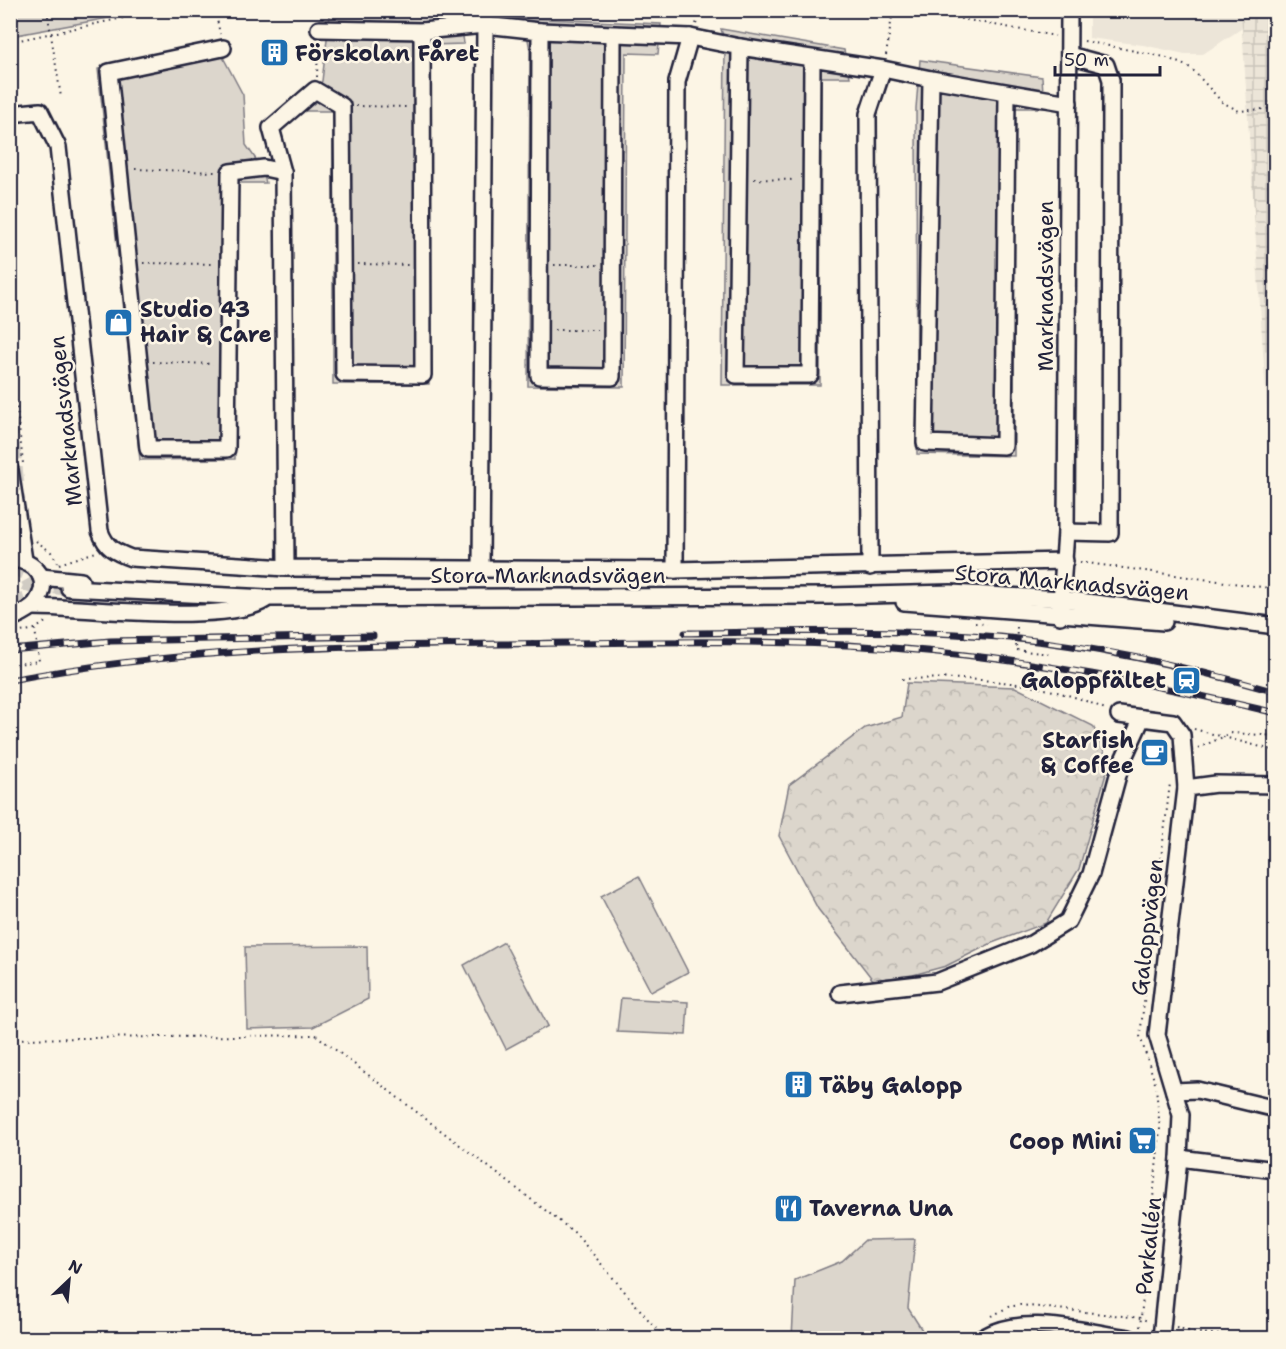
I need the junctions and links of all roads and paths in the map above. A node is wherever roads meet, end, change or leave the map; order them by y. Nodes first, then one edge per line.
1 (47, 10) edge
2 (73, 10) edge
3 (81, 10) edge
4 (136, 10) edge
5 (161, 10) edge
6 (215, 10) edge
7 (893, 10) edge
8 (1069, 10) edge
9 (137, 16) junction
10 (485, 26) junction
11 (319, 29) joint
12 (422, 31) junction
13 (540, 31) junction
14 (52, 33) junction
15 (613, 34) junction
16 (690, 37) junction
17 (10, 42) edge
18 (740, 47) junction
19 (223, 48) joint
20 (1069, 55) junction
21 (812, 59) junction
22 (883, 69) junction
23 (931, 79) junction
24 (315, 90) junction
25 (1007, 93) junction
26 (61, 97) dead end
27 (1069, 103) junction
28 (342, 106) junction
29 (422, 108) junction
30 (10, 114) edge
31 (120, 169) junction
32 (230, 172) junction
33 (283, 172) junction
34 (740, 178) junction
35 (811, 180) junction
36 (130, 263) junction
37 (230, 264) junction
38 (343, 264) junction
39 (539, 264) junction
40 (612, 265) junction
41 (423, 266) junction
42 (539, 330) junction
43 (612, 330) junction
44 (10, 348) edge
45 (140, 362) junction
46 (228, 364) junction
47 (17, 471) edge
48 (1066, 532) junction
49 (34, 540) dead end
50 (107, 546) junction
51 (17, 560) edge
52 (1065, 561) junction
53 (870, 567) junction
54 (286, 568) junction
55 (481, 569) junction
56 (675, 570) junction
57 (41, 577) junction
58 (69, 588) tunnel mouth
59 (1275, 589) edge
60 (829, 596) junction
61 (267, 598) junction
62 (1063, 599) junction
63 (19, 613) edge
64 (52, 616) dead end
65 (1060, 616) junction
66 (1275, 626) edge
67 (35, 629) junction
68 (10, 633) edge
69 (1275, 635) edge
70 (10, 665) edge
71 (902, 679) dead end
72 (1119, 716) joint
73 (1142, 718) junction
74 (1173, 722) junction
75 (1275, 736) edge
76 (1221, 739) junction
77 (1275, 752) edge
78 (1185, 753) junction
79 (1275, 785) edge
80 (1186, 788) junction
81 (840, 993) dead end
82 (10, 1039) edge
83 (1174, 1091) junction
84 (1275, 1109) edge
85 (1179, 1158) junction
86 (1275, 1170) edge
87 (1141, 1318) dead end
88 (1162, 1332) edge
89 (1192, 1332) junction
90 (664, 1338) edge
91 (982, 1338) edge
92 (1129, 1338) edge
93 (1191, 1338) edge
94 (1247, 1338) edge

1 - 14 path
2 - 3 path
4 - 9 path
5 - 9 path
6 - 19 path
7 - 22 path
8 - 20 street, Marknadsvägen
9 - 14 path
10 - 12 street
10 - 13 street
10 - 55 street
11 - 12 street
11 - 24 path
12 - 29 street
13 - 15 street
13 - 39 street
14 - 17 path
14 - 26 path
15 - 16 street
15 - 40 street
16 - 18 street
16 - 56 street
18 - 21 street
18 - 34 street
19 - 31 street
20 - 27 street, Marknadsvägen
20 - 48 street
21 - 22 street
21 - 35 street
22 - 23 street
22 - 53 street
23 - 25 street
23 - 25 street
24 - 28 street
24 - 33 street
25 - 27 street
27 - 48 street, Marknadsvägen
28 - 29 path
28 - 38 street
29 - 41 street
30 - 50 street, Marknadsvägen
31 - 32 path
31 - 36 street
32 - 33 street
32 - 37 street
33 - 54 street
34 - 35 path
34 - 35 street
36 - 37 path
36 - 45 street
37 - 46 street
38 - 41 path
38 - 41 street
39 - 40 path
39 - 42 street
40 - 43 street
42 - 43 path
42 - 43 street
44 - 47 path
45 - 46 path
45 - 46 street
47 - 51 street
48 - 52 street, Marknadsvägen
49 - 50 path
50 - 54 street
51 - 57 street
52 - 53 street
52 - 59 path
52 - 62 street, Marknadsvägen
53 - 56 street
54 - 55 street
55 - 56 street
57 - 61 street, Stora Marknadsvägen
57 - 63 street
58 - 61 street, Stora Marknadsvägen
60 - 61 street, Stora Marknadsvägen
60 - 62 street, Stora Marknadsvägen
60 - 65 street, Stora Marknadsvägen
61 - 63 street, Stora Marknadsvägen
62 - 65 street, Marknadsvägen
62 - 66 street, Stora Marknadsvägen
64 - 67 path
65 - 69 street, Stora Marknadsvägen
67 - 68 path
67 - 70 path
71 - 72 path
72 - 73 street
73 - 74 street
73 - 81 street
74 - 76 path
74 - 78 street, Galoppvägen
75 - 76 path
76 - 77 path
76 - 78 path
78 - 80 street, Galoppvägen
79 - 80 street
80 - 83 street, Galoppvägen
82 - 90 path
83 - 84 street
83 - 85 street, Galoppvägen
85 - 86 street
85 - 88 street, Parkallén
87 - 88 path
88 - 89 path
89 - 93 path
89 - 94 path
91 - 92 street

